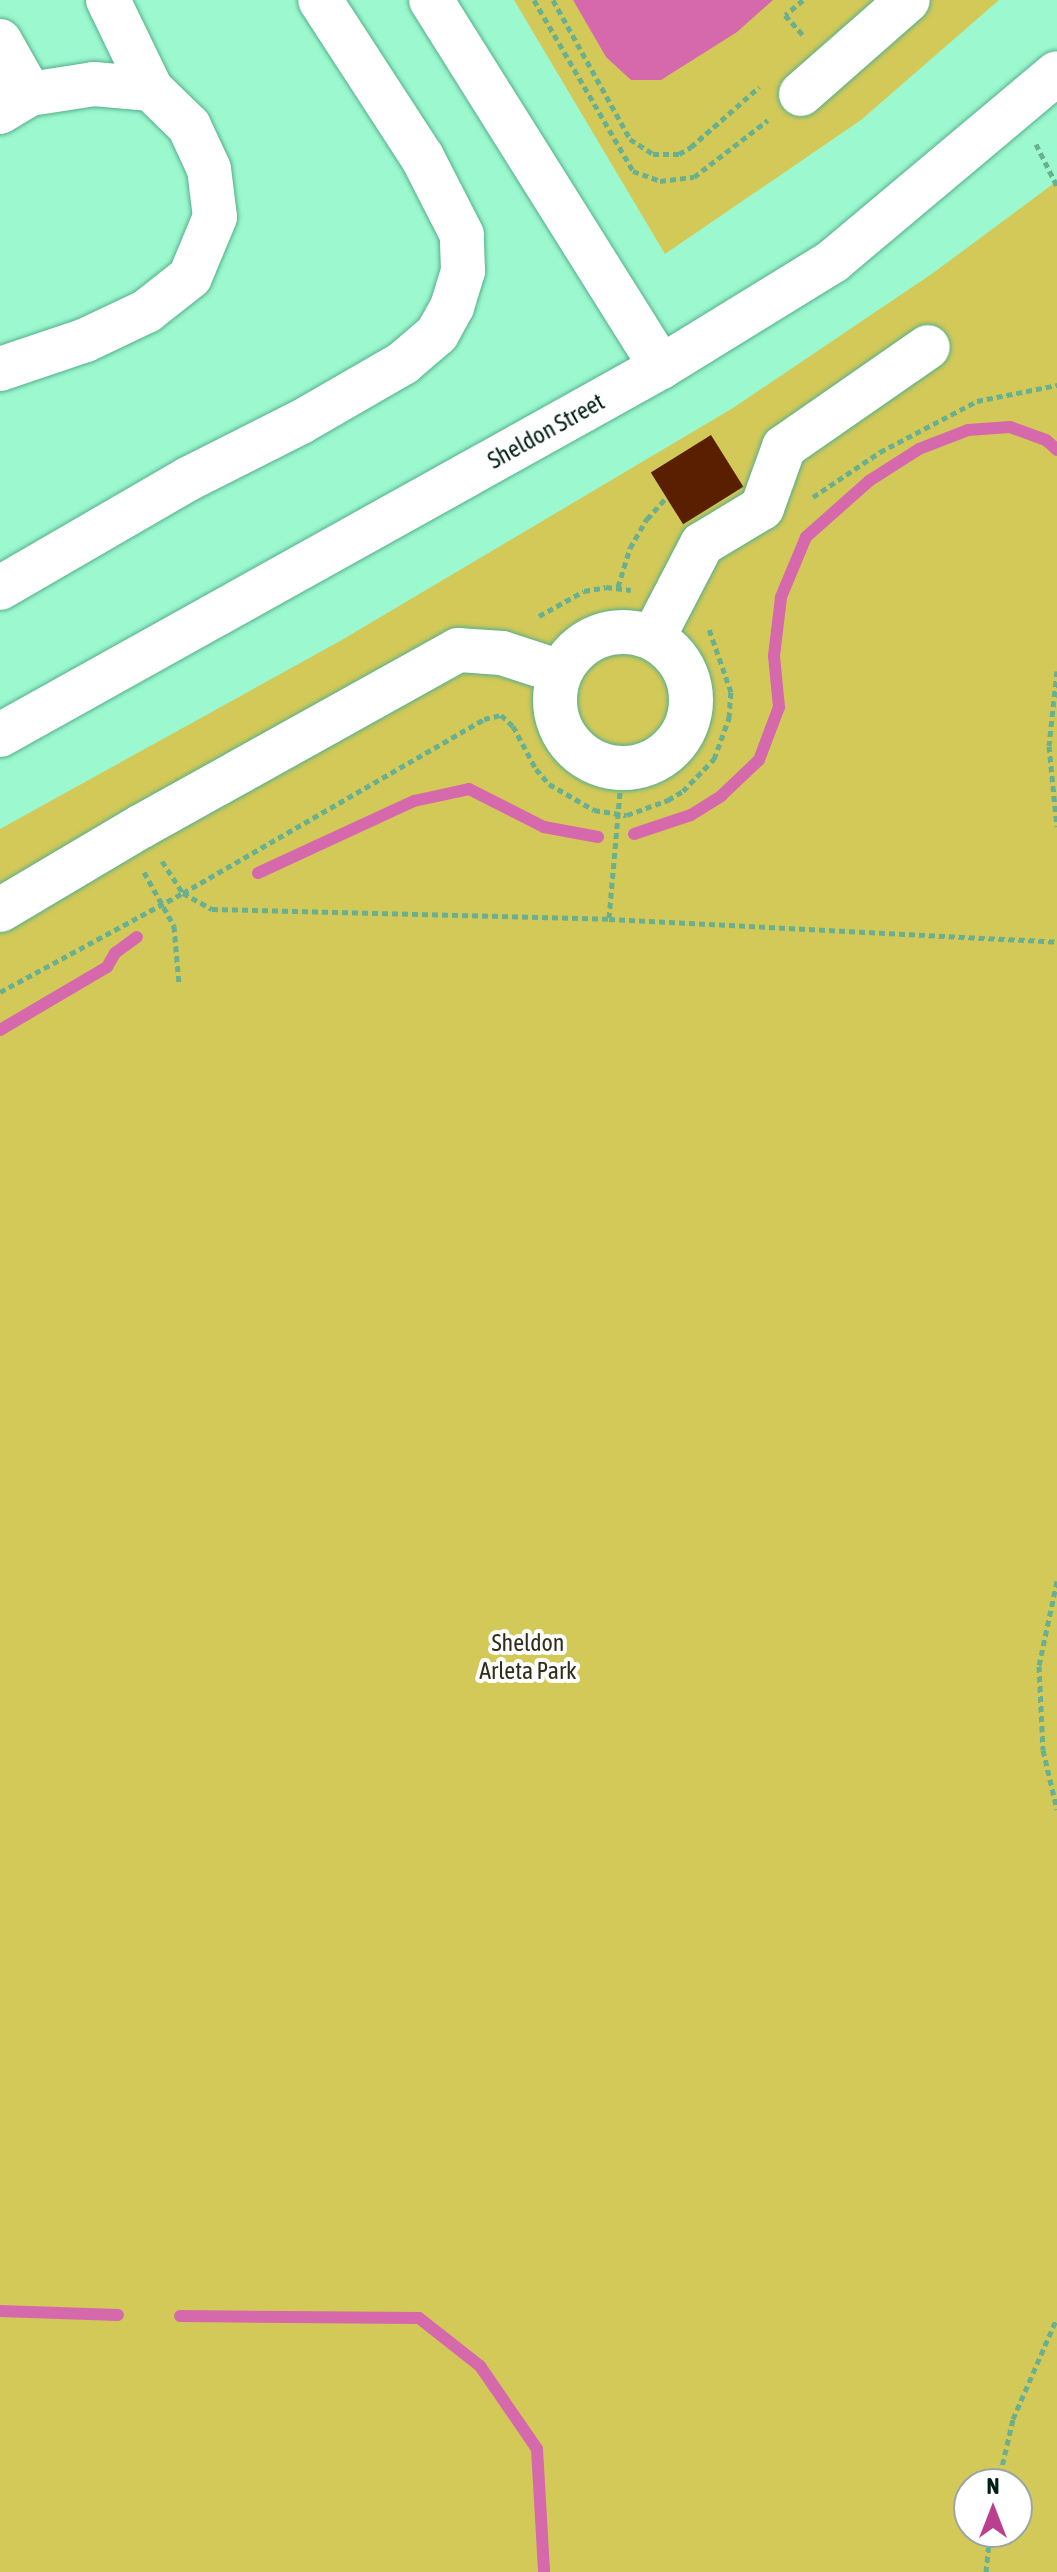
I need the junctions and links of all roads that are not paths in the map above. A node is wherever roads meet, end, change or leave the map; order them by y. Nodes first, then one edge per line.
1 (108, 0) edge
2 (320, 0) edge
3 (431, 0) edge
4 (908, 0) edge
5 (0, 41) edge
6 (1057, 73) edge
7 (783, 88) road end
8 (151, 89) junction
9 (15, 103) edge
10 (928, 347) dead end
11 (661, 367) junction
12 (0, 369) edge
13 (0, 588) edge
14 (653, 638) junction
15 (560, 672) junction
16 (0, 735) edge
17 (0, 910) edge

1 - 8 main road
2 - 13 main road
3 - 11 main road
4 - 7 main road
5 - 9 main road
6 - 11 main road, Sheldon Street
8 - 9 main road
8 - 12 main road
10 - 14 main road
11 - 16 main road, Sheldon Street
14 - 15 main road
14 - 15 main road
15 - 17 main road

